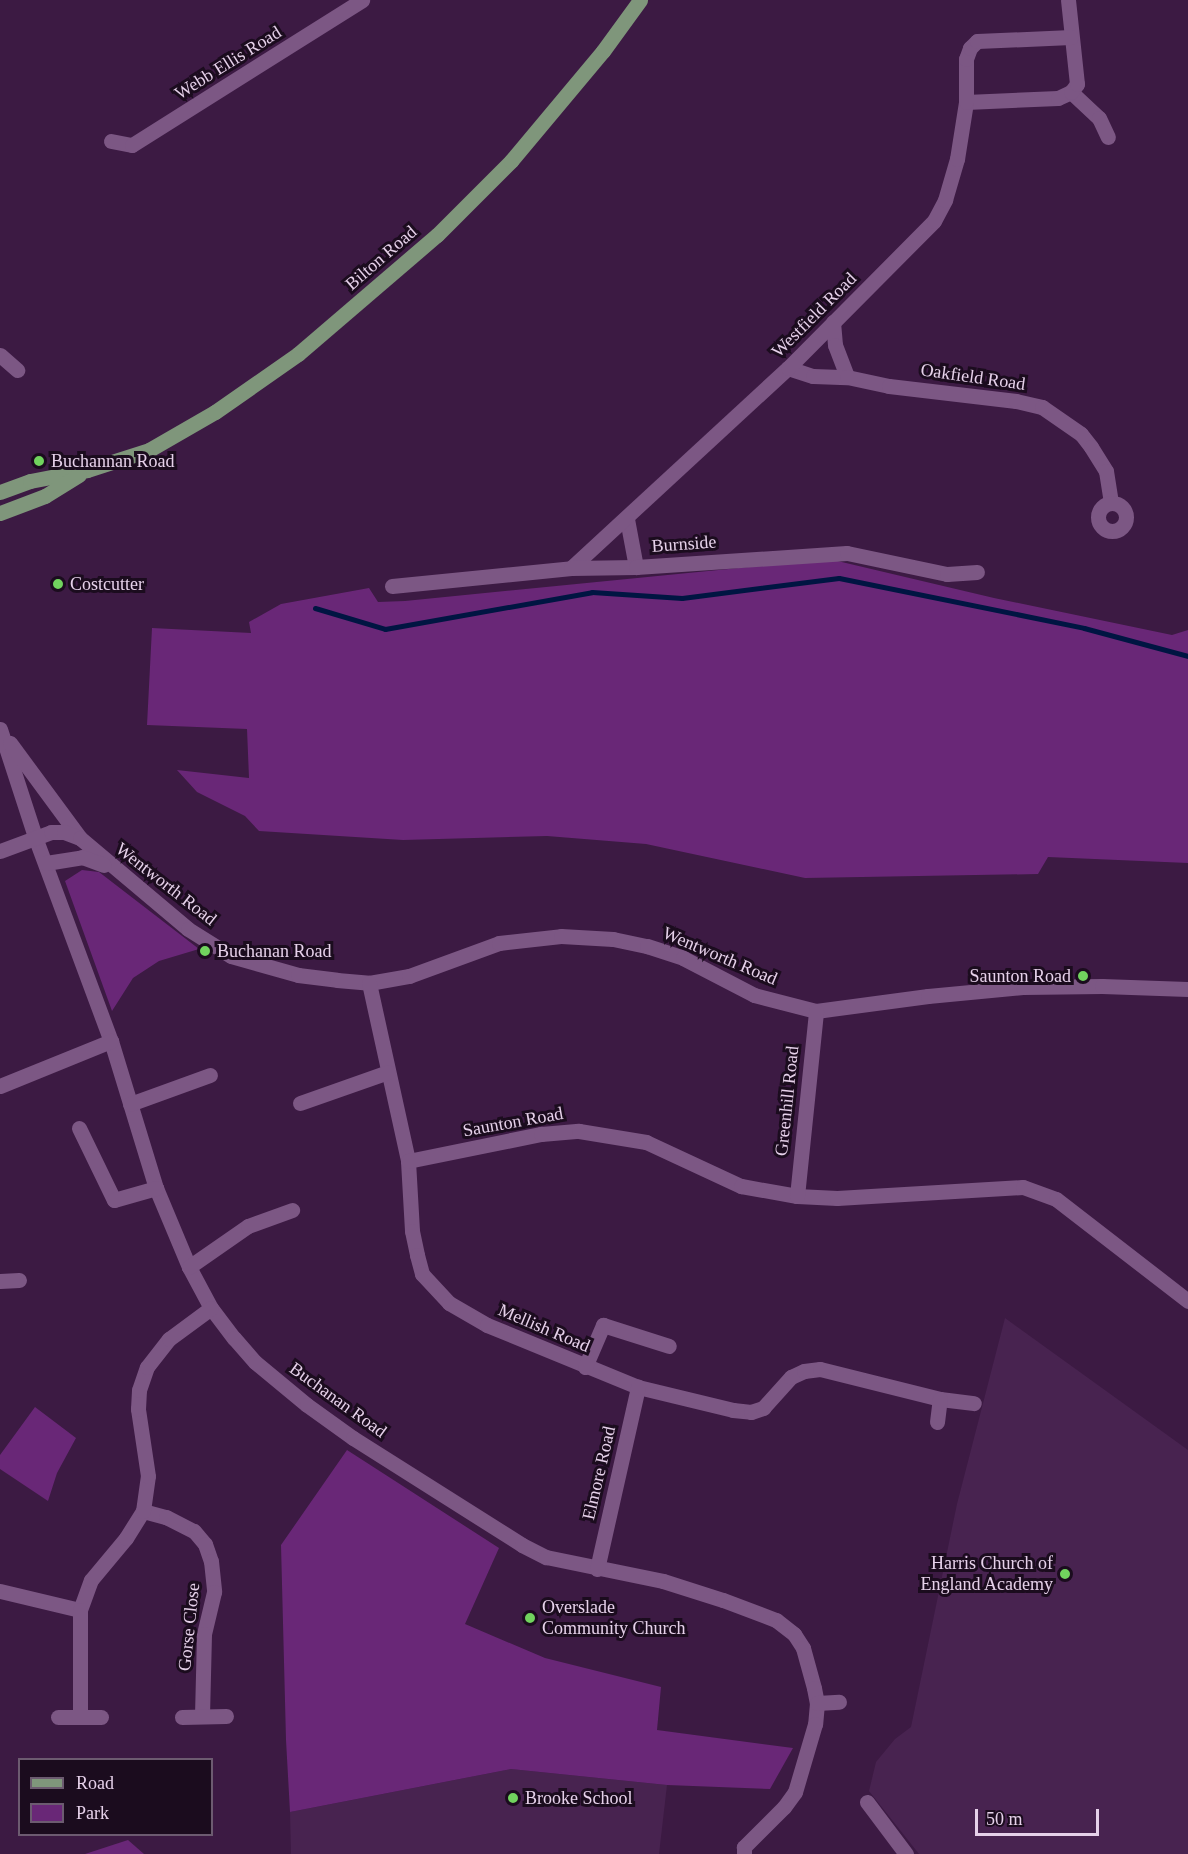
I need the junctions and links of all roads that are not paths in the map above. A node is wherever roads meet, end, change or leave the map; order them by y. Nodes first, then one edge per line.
1 (362, 0) edge
2 (640, 0) edge
3 (1068, 0) edge
4 (1071, 37) junction
5 (1071, 92) junction
6 (966, 102) junction
7 (1108, 137) dead end
8 (111, 141) dead end
9 (833, 322) junction
10 (0, 355) edge
11 (788, 368) junction
12 (17, 370) dead end
13 (847, 377) junction
14 (87, 470) junction
15 (0, 492) edge
16 (1111, 503) dead end
17 (0, 513) edge
18 (627, 519) junction
19 (636, 567) junction
20 (571, 568) junction
21 (977, 572) dead end
22 (392, 586) dead end
23 (0, 730) edge
24 (35, 837) junction
25 (80, 838) junction
26 (0, 851) edge
27 (46, 863) junction
28 (112, 868) junction
29 (369, 983) junction
30 (1188, 989) edge
31 (816, 1011) junction
32 (111, 1041) junction
33 (388, 1072) junction
34 (210, 1075) dead end
35 (0, 1086) edge
36 (300, 1103) dead end
37 (130, 1104) junction
38 (79, 1128) dead end
39 (408, 1161) junction
40 (156, 1188) junction
41 (797, 1196) junction
42 (292, 1209) dead end
43 (189, 1268) junction
44 (19, 1280) dead end
45 (0, 1281) edge
46 (1188, 1301) edge
47 (211, 1308) junction
48 (669, 1346) dead end
49 (585, 1366) junction
50 (638, 1387) junction
51 (940, 1399) junction
52 (974, 1403) dead end
53 (937, 1422) dead end
54 (143, 1511) junction
55 (597, 1569) junction
56 (0, 1591) edge
57 (80, 1610) junction
58 (817, 1702) junction
59 (839, 1702) dead end
60 (202, 1716) junction
61 (226, 1716) dead end
62 (58, 1717) dead end
63 (182, 1717) dead end
64 (80, 1718) junction
65 (101, 1718) dead end
66 (867, 1802) dead end
67 (744, 1854) edge
68 (906, 1854) edge

1 - 8 street, Webb Ellis Road
2 - 14 main road, Bilton Road
3 - 4 street
4 - 5 street
4 - 6 street, Westfield Road
5 - 6 street
5 - 7 street
6 - 9 street, Westfield Road
9 - 11 street, Westfield Road
9 - 13 street
10 - 12 street
11 - 13 street, Oakfield Road
11 - 18 street, Westfield Road
13 - 16 street, Oakfield Road
14 - 15 main road, Bilton Road
14 - 17 main road, Bilton Road
18 - 19 street
18 - 20 street, Westfield Road
19 - 20 street, Burnside
19 - 21 street, Burnside
20 - 22 street, Burnside
23 - 24 street, Buchanan Road
23 - 25 street, Wentworth Road
24 - 25 street
24 - 26 street
24 - 27 street, Buchanan Road
25 - 28 street, Wentworth Road
27 - 28 street
27 - 32 street, Buchanan Road
28 - 29 street, Wentworth Road
29 - 31 street, Wentworth Road
29 - 33 street, Mellish Road
30 - 31 street, Wentworth Road
31 - 41 street, Greenhill Road
32 - 35 street
32 - 37 street, Buchanan Road
33 - 36 street
33 - 39 street, Mellish Road
34 - 37 street
37 - 40 street, Buchanan Road
38 - 40 street
39 - 41 street, Saunton Road
39 - 49 street, Mellish Road
40 - 43 street, Buchanan Road
41 - 46 street, Saunton Road
42 - 43 street
43 - 47 street, Buchanan Road
44 - 45 street
47 - 54 street
47 - 55 street, Buchanan Road
48 - 49 street
49 - 50 street, Mellish Road
50 - 51 street, Mellish Road
50 - 55 street, Elmore Road
51 - 52 street, Mellish Road
51 - 53 street
54 - 57 street
54 - 60 street, Gorse Close
55 - 58 street, Buchanan Road
56 - 57 street
57 - 64 street
58 - 59 street
58 - 67 street, Buchanan Road
60 - 61 street
60 - 63 street
62 - 64 street
64 - 65 street
66 - 68 street

